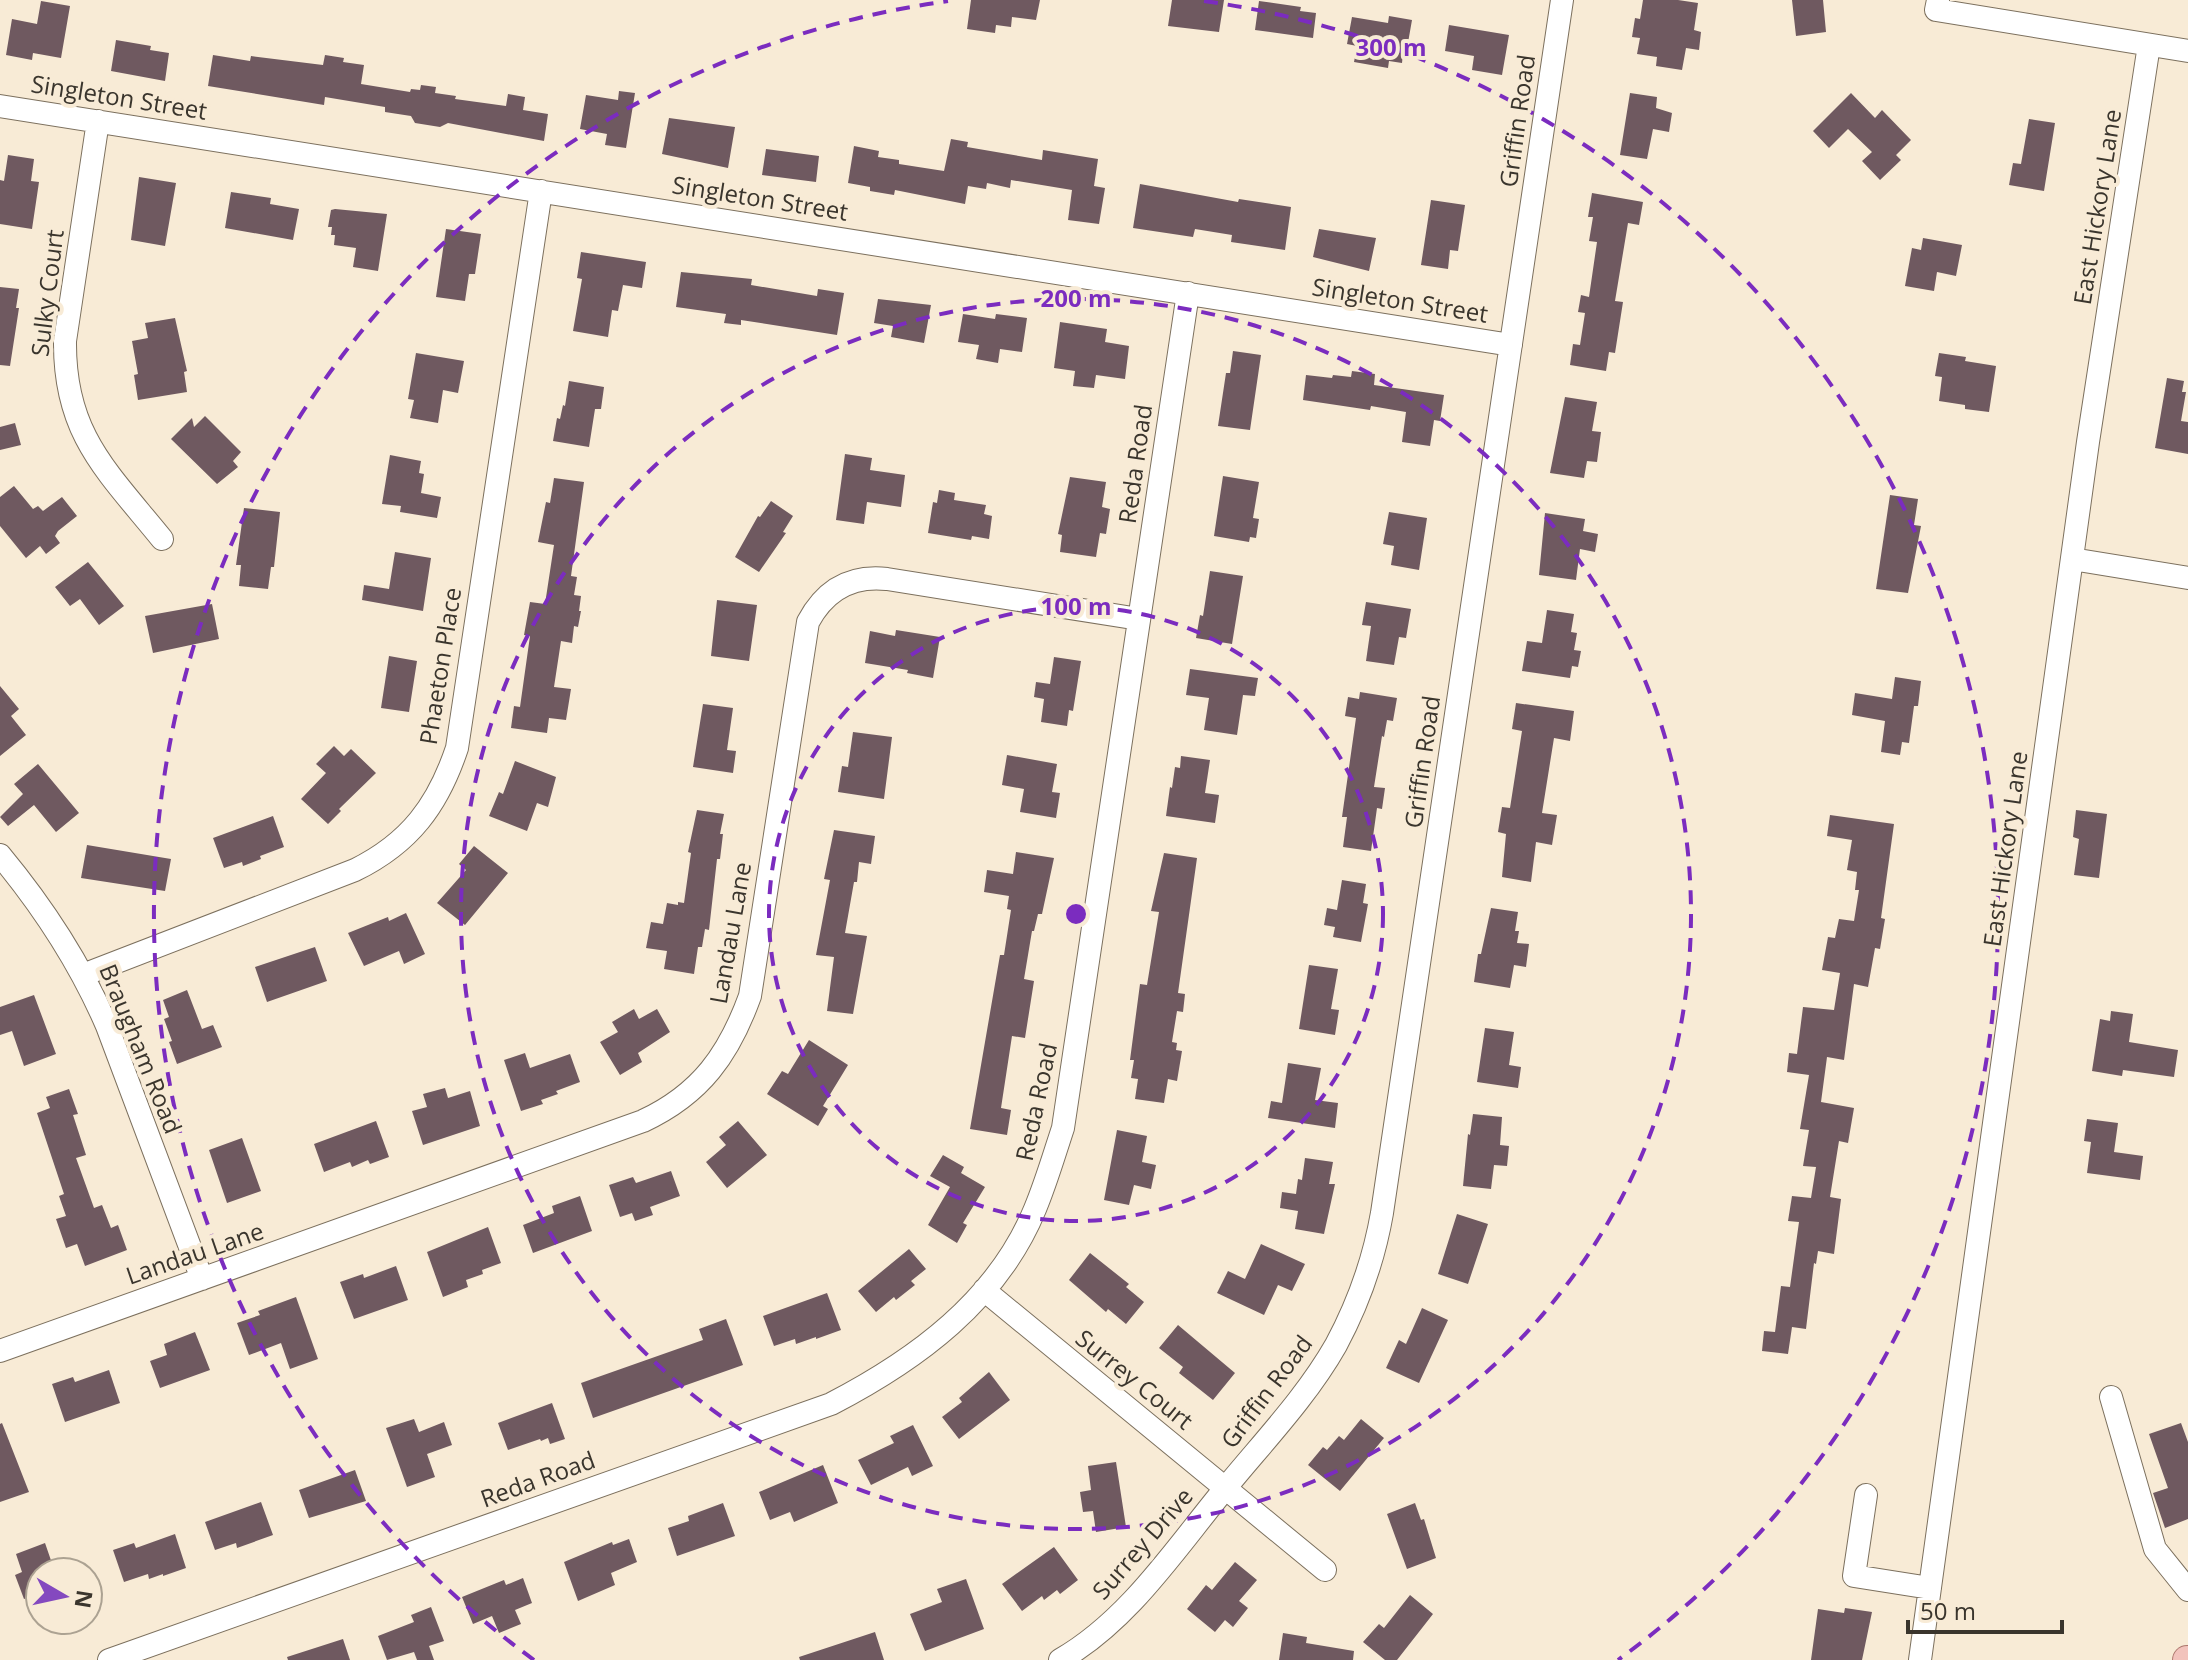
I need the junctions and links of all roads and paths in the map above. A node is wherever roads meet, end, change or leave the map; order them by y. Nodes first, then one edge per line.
1 (1562, 0) edge
2 (1937, 5) edge
3 (2149, 45) junction
4 (2188, 51) edge
5 (0, 106) edge
6 (98, 121) junction
7 (541, 191) junction
8 (1188, 293) junction
9 (1511, 345) junction
10 (162, 539) dead end
11 (2072, 559) junction
12 (2188, 578) edge
13 (1139, 619) junction
14 (0, 855) edge
15 (83, 975) junction
16 (202, 1279) junction
17 (984, 1290) junction
18 (0, 1351) edge
19 (2111, 1397) dead end
20 (1225, 1488) junction
21 (1866, 1495) dead end
22 (1325, 1570) dead end
23 (1930, 1588) junction
24 (2188, 1590) edge
25 (109, 1660) edge
26 (1060, 1660) edge
27 (1920, 1660) edge

1 - 9 street, Griffin Road
2 - 3 street
3 - 4 street
3 - 11 street, East Hickory Lane
5 - 6 street, Singleton Street
6 - 7 street, Singleton Street
6 - 10 street, Sulky Court
7 - 8 street, Singleton Street
7 - 15 street, Phaeton Place
8 - 9 street, Singleton Street
8 - 13 street, Reda Road
9 - 20 street, Griffin Road
11 - 12 street
11 - 23 street, East Hickory Lane
13 - 16 street, Landau Lane
13 - 17 street, Reda Road
14 - 15 street, Braugham Road
15 - 16 street, Braugham Road
16 - 18 street, Landau Lane
17 - 20 street, Surrey Court
17 - 25 street, Reda Road
19 - 24 street
20 - 22 street, Surrey Court
20 - 26 street, Surrey Drive
21 - 23 street
23 - 27 street, East Hickory Lane

